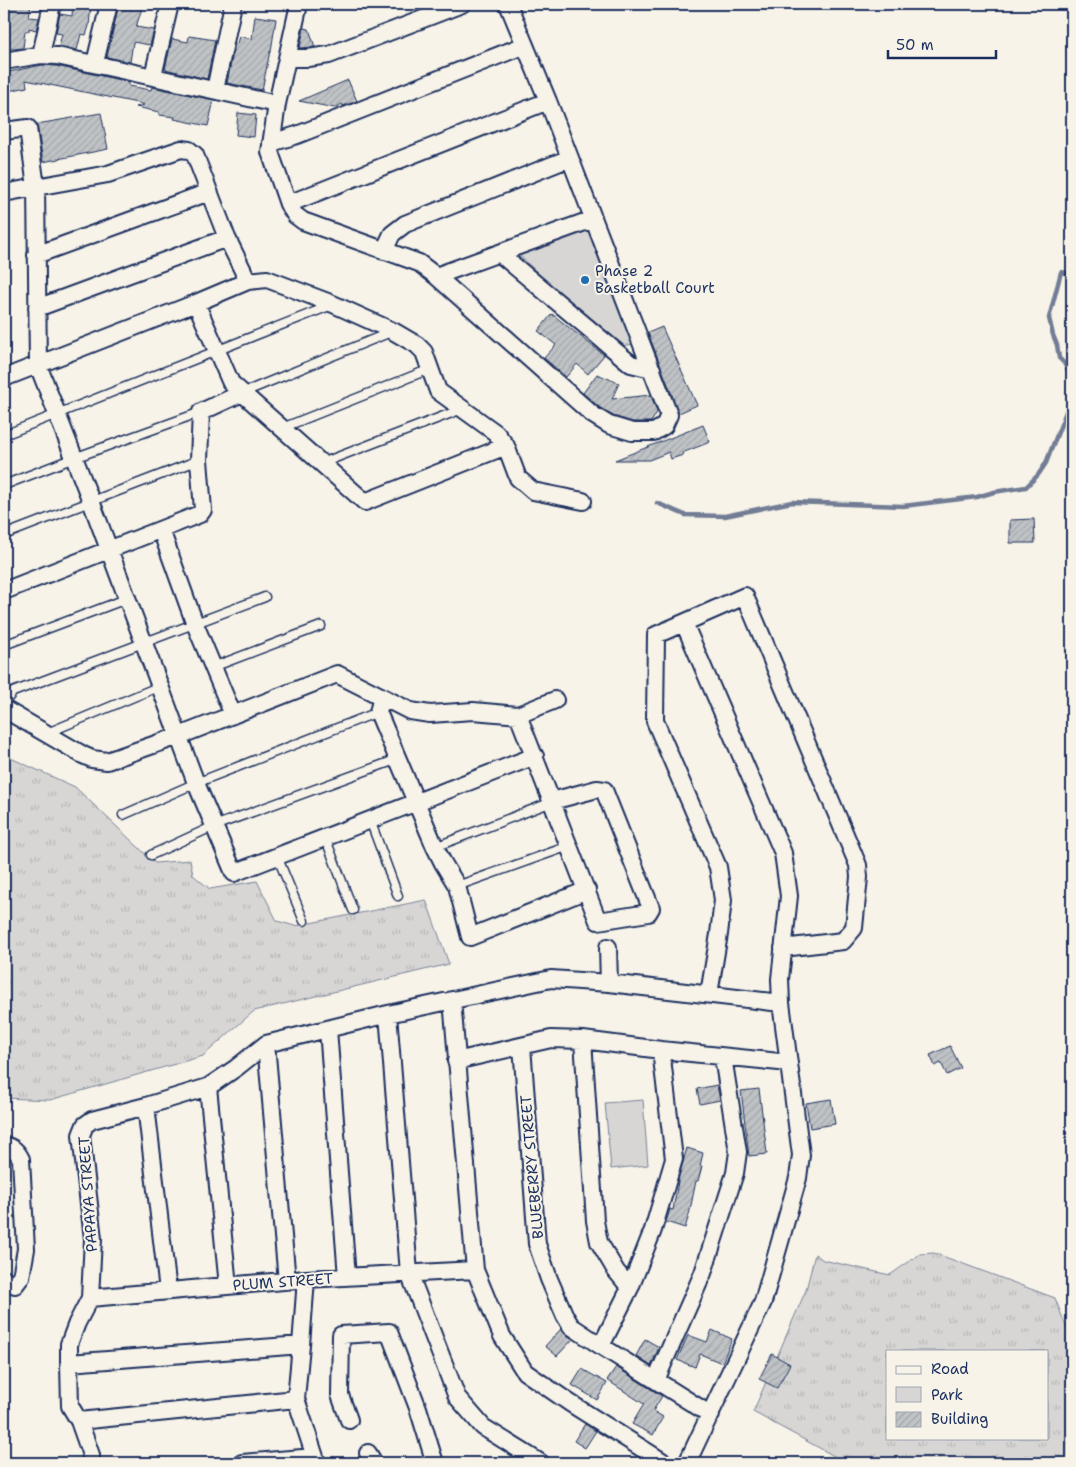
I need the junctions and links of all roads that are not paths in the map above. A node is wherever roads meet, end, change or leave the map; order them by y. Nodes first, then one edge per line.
1 (52, 4) edge
2 (109, 4) edge
3 (170, 4) edge
4 (233, 4) edge
5 (299, 4) edge
6 (462, 4) edge
7 (508, 4) edge
8 (525, 45) junction
9 (42, 55) junction
10 (287, 58) junction
11 (4, 61) edge
12 (95, 63) junction
13 (153, 76) junction
14 (215, 90) junction
15 (548, 102) junction
16 (277, 104) junction
17 (4, 131) edge
18 (272, 143) junction
19 (570, 158) junction
20 (36, 187) junction
21 (209, 192) junction
22 (4, 193) edge
23 (288, 204) junction
24 (593, 219) junction
25 (227, 238) junction
26 (384, 251) junction
27 (499, 253) junction
28 (36, 255) junction
29 (436, 276) junction
30 (248, 281) junction
31 (196, 303) junction
32 (333, 304) junction
33 (37, 308) junction
34 (393, 331) junction
35 (216, 352) junction
36 (38, 365) junction
37 (430, 369) junction
38 (652, 369) junction
39 (4, 378) edge
40 (242, 393) junction
41 (462, 409) junction
42 (201, 412) junction
43 (57, 414) junction
44 (282, 428) junction
45 (4, 435) edge
46 (506, 446) junction
47 (74, 458) junction
48 (199, 460) junction
49 (321, 464) junction
50 (4, 485) edge
51 (583, 500) dead end
52 (91, 501) junction
53 (160, 530) junction
54 (4, 535) edge
55 (109, 551) junction
56 (4, 591) edge
57 (265, 598) dead end
58 (126, 599) junction
59 (684, 623) junction
60 (196, 624) junction
61 (321, 626) dead end
62 (143, 643) junction
63 (4, 645) edge
64 (213, 667) junction
65 (160, 686) junction
66 (554, 700) dead end
67 (4, 703) edge
68 (380, 705) junction
69 (4, 709) edge
70 (234, 715) junction
71 (518, 715) junction
72 (48, 733) junction
73 (179, 736) junction
74 (535, 756) junction
75 (398, 759) junction
76 (196, 783) junction
77 (416, 802) junction
78 (552, 802) junction
79 (123, 815) dead end
80 (370, 820) junction
81 (214, 826) junction
82 (325, 837) junction
83 (569, 846) junction
84 (436, 847) junction
85 (150, 855) dead end
86 (277, 856) junction
87 (457, 886) junction
88 (586, 890) junction
89 (398, 896) dead end
90 (353, 910) dead end
91 (304, 921) dead end
92 (608, 947) dead end
93 (783, 948) junction
94 (608, 983) junction
95 (709, 994) junction
96 (452, 1000) junction
97 (781, 1003) junction
98 (388, 1014) junction
99 (328, 1028) junction
100 (583, 1040) junction
101 (266, 1044) junction
102 (522, 1046) junction
103 (661, 1050) junction
104 (723, 1057) junction
105 (456, 1061) junction
106 (789, 1063) junction
107 (208, 1086) junction
108 (146, 1106) junction
109 (4, 1145) edge
110 (475, 1270) junction
111 (409, 1274) junction
112 (347, 1277) junction
113 (4, 1279) edge
114 (306, 1279) junction
115 (287, 1281) junction
116 (228, 1286) junction
117 (630, 1288) junction
118 (168, 1291) junction
119 (90, 1298) junction
120 (301, 1345) junction
121 (601, 1346) junction
122 (69, 1362) junction
123 (656, 1380) junction
124 (296, 1399) junction
125 (711, 1415) junction
126 (349, 1420) dead end
127 (80, 1421) junction
128 (315, 1460) edge
129 (91, 1463) edge
130 (242, 1463) edge
131 (435, 1463) edge
132 (541, 1463) edge
133 (665, 1463) edge
134 (687, 1463) edge

1 - 9 street
2 - 12 street
3 - 13 street
4 - 14 street
5 - 10 street
6 - 10 street
7 - 8 street
8 - 15 street
8 - 18 street
9 - 11 street
9 - 12 street
10 - 16 street
12 - 13 street
13 - 14 street
14 - 16 street
15 - 19 street
15 - 23 street
16 - 18 street
17 - 20 street
18 - 23 street
19 - 24 street
19 - 26 street
20 - 21 street
20 - 22 street
20 - 28 street
21 - 25 street
21 - 28 street
23 - 26 street
24 - 27 street
24 - 38 street
25 - 30 street
25 - 33 street
26 - 29 street
27 - 29 street
27 - 38 street
28 - 33 street
29 - 38 street
30 - 31 street
30 - 32 street
31 - 35 street
31 - 36 street
32 - 34 street
32 - 35 lane
33 - 36 street
34 - 37 street
34 - 40 lane
35 - 40 street
35 - 43 lane
36 - 39 street
36 - 43 street
37 - 41 street
37 - 44 lane
40 - 42 street
40 - 44 street
41 - 46 street
41 - 49 lane
42 - 47 lane
42 - 48 street
43 - 45 lane
43 - 47 street
44 - 49 street
46 - 49 street
46 - 51 street
47 - 50 lane
47 - 52 street
48 - 52 lane
48 - 53 street
52 - 54 lane
52 - 55 street
53 - 55 street
53 - 60 street
55 - 56 street
55 - 58 street
57 - 60 lane
58 - 62 street
58 - 63 lane
59 - 93 street
59 - 93 street
59 - 95 street
60 - 62 lane
60 - 64 street
61 - 64 lane
62 - 65 street
62 - 67 lane
64 - 70 street
65 - 72 lane
65 - 73 street
66 - 71 street
68 - 70 street
68 - 71 street
68 - 75 street
68 - 76 lane
69 - 72 street
70 - 73 street
71 - 74 street
72 - 73 street
73 - 76 street
74 - 77 street
74 - 78 street
75 - 77 street
75 - 81 lane
76 - 79 lane
76 - 81 street
77 - 80 street
77 - 84 street
78 - 83 street
78 - 84 lane
78 - 88 street
80 - 82 street
80 - 89 lane
81 - 85 lane
81 - 86 street
82 - 86 street
82 - 90 lane
83 - 87 lane
83 - 88 street
84 - 87 street
86 - 91 lane
87 - 88 street
92 - 94 street
93 - 97 street
94 - 95 street
94 - 96 street
95 - 97 street
96 - 98 street
96 - 105 street
97 - 106 street
98 - 99 street
98 - 111 street
99 - 101 street
99 - 112 street
100 - 102 street
100 - 103 street
100 - 117 street
101 - 107 street
101 - 115 street
102 - 105 street
102 - 121 street, BLUEBERRY STREET
103 - 104 street
103 - 117 street
104 - 106 street
104 - 123 street
105 - 110 street
106 - 125 street
107 - 108 street
107 - 116 street
108 - 118 street
108 - 119 street, PAPAYA STREET
109 - 113 street
110 - 111 street, PLUM STREET
110 - 133 street
111 - 112 street, PLUM STREET
111 - 132 street
112 - 114 street, PLUM STREET
114 - 115 street, PLUM STREET
114 - 120 street
115 - 116 street, PLUM STREET
116 - 118 street, PLUM STREET
117 - 121 street
118 - 119 street, PLUM STREET
119 - 122 street, PAPAYA STREET
120 - 122 street
120 - 124 street
121 - 123 street, BLUEBERRY STREET
122 - 127 street, PAPAYA STREET
123 - 125 street, BLUEBERRY STREET
124 - 127 street
124 - 128 street
125 - 134 street
126 - 131 street
127 - 129 street, PAPAYA STREET
128 - 130 street

